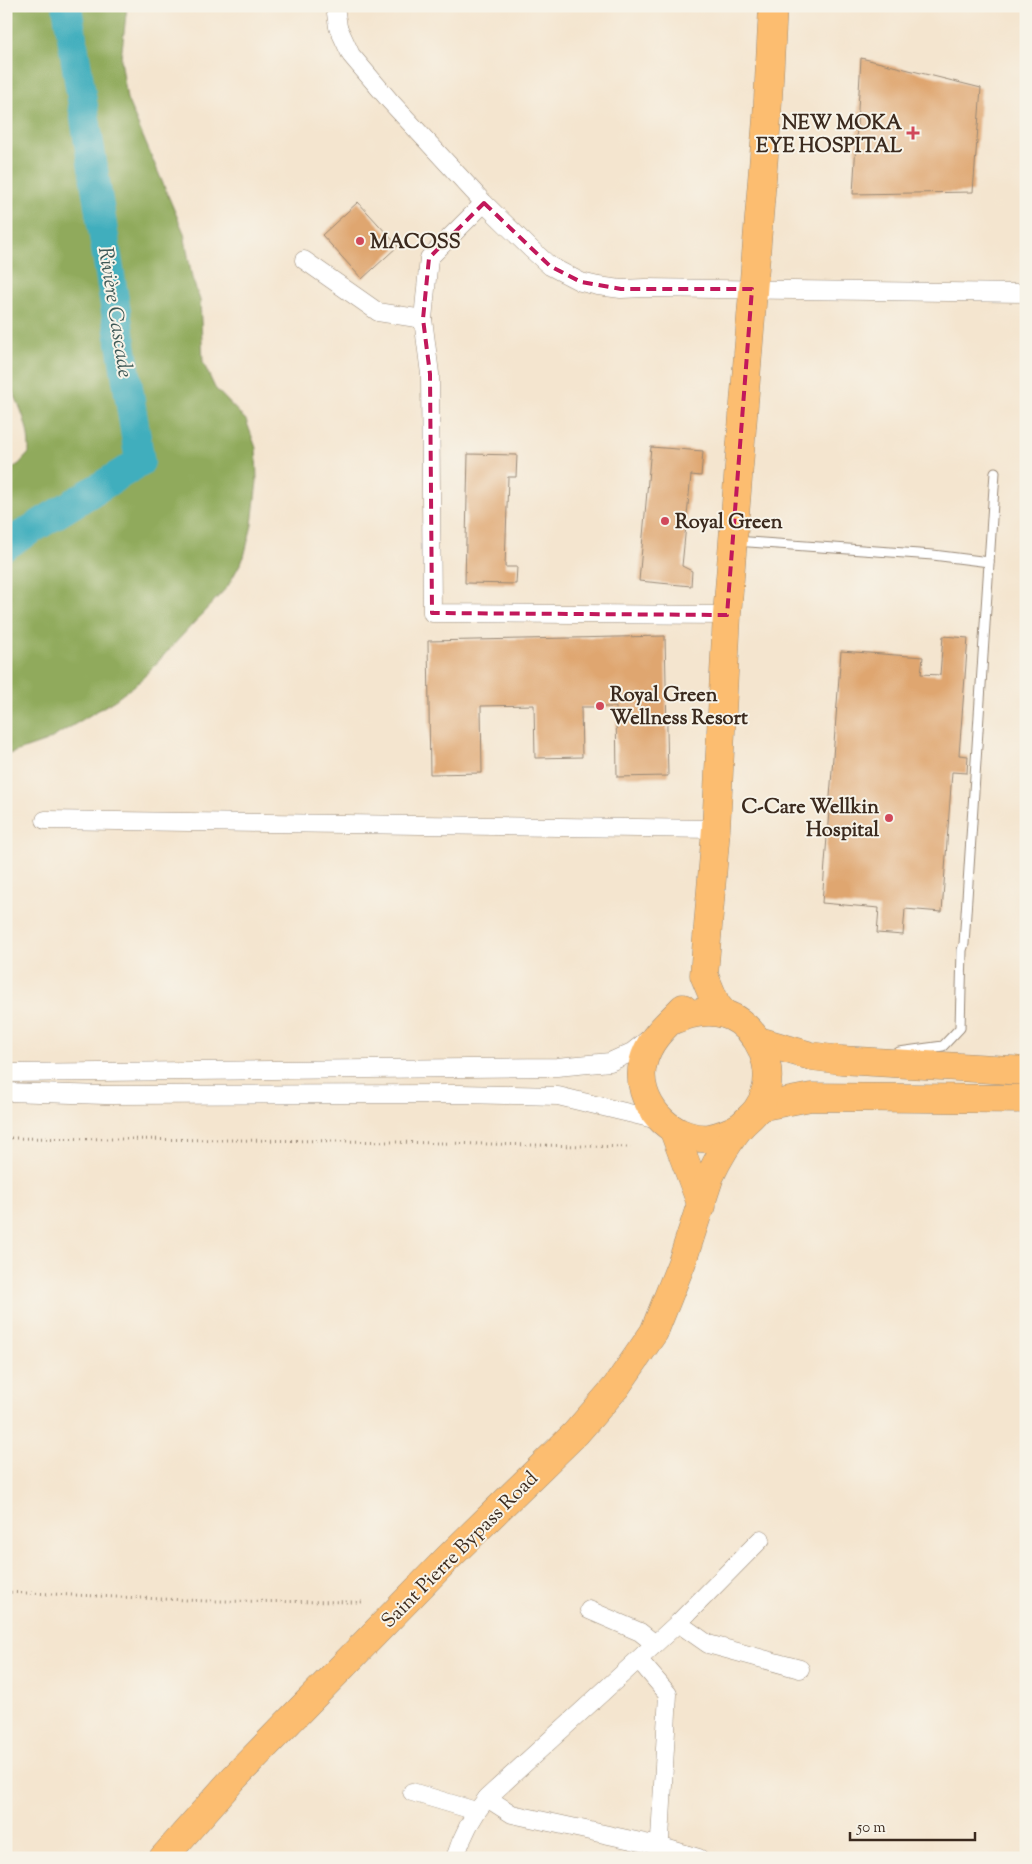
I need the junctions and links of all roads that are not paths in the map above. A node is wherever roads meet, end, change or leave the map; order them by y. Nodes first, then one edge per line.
1 (335, 6) edge
2 (773, 6) edge
3 (484, 203) junction
4 (304, 260) dead end
5 (752, 289) junction
6 (1026, 293) edge
7 (423, 318) junction
8 (995, 472) dead end
9 (734, 541) junction
10 (989, 562) junction
11 (727, 615) junction
12 (45, 820) dead end
13 (716, 829) junction
14 (704, 975) junction
15 (724, 1014) junction
16 (667, 1024) junction
17 (759, 1041) junction
18 (842, 1060) junction
19 (1026, 1071) edge
20 (6, 1072) edge
21 (6, 1092) edge
22 (1026, 1099) edge
23 (759, 1107) junction
24 (668, 1125) junction
25 (741, 1126) junction
26 (702, 1206) junction
27 (760, 1539) dead end
28 (589, 1610) dead end
29 (678, 1623) junction
30 (655, 1644) junction
31 (639, 1660) junction
32 (800, 1669) dead end
33 (412, 1792) dead end
34 (481, 1804) junction
35 (659, 1852) edge
36 (163, 1858) edge
37 (455, 1858) edge
38 (699, 1858) edge

1 - 3 street
2 - 5 main road
3 - 5 street
3 - 7 street
4 - 7 street
5 - 6 street
5 - 9 main road
7 - 11 street
8 - 10 lane
9 - 10 lane
9 - 11 main road
10 - 18 lane
11 - 13 main road
12 - 13 street
13 - 14 main road
14 - 15 main road
14 - 16 main road
15 - 16 main road
15 - 17 main road
16 - 20 street
16 - 24 main road
17 - 18 main road
17 - 23 main road
18 - 19 main road
21 - 24 street
22 - 23 main road
23 - 25 main road
24 - 25 main road
24 - 26 main road
25 - 26 main road, Saint Pierre Bypass Road
26 - 36 main road, Saint Pierre Bypass Road
27 - 29 street
28 - 30 street
29 - 30 street
29 - 32 street
30 - 31 street
31 - 34 street
31 - 35 street
33 - 34 street
34 - 35 street
34 - 37 street
35 - 38 street

